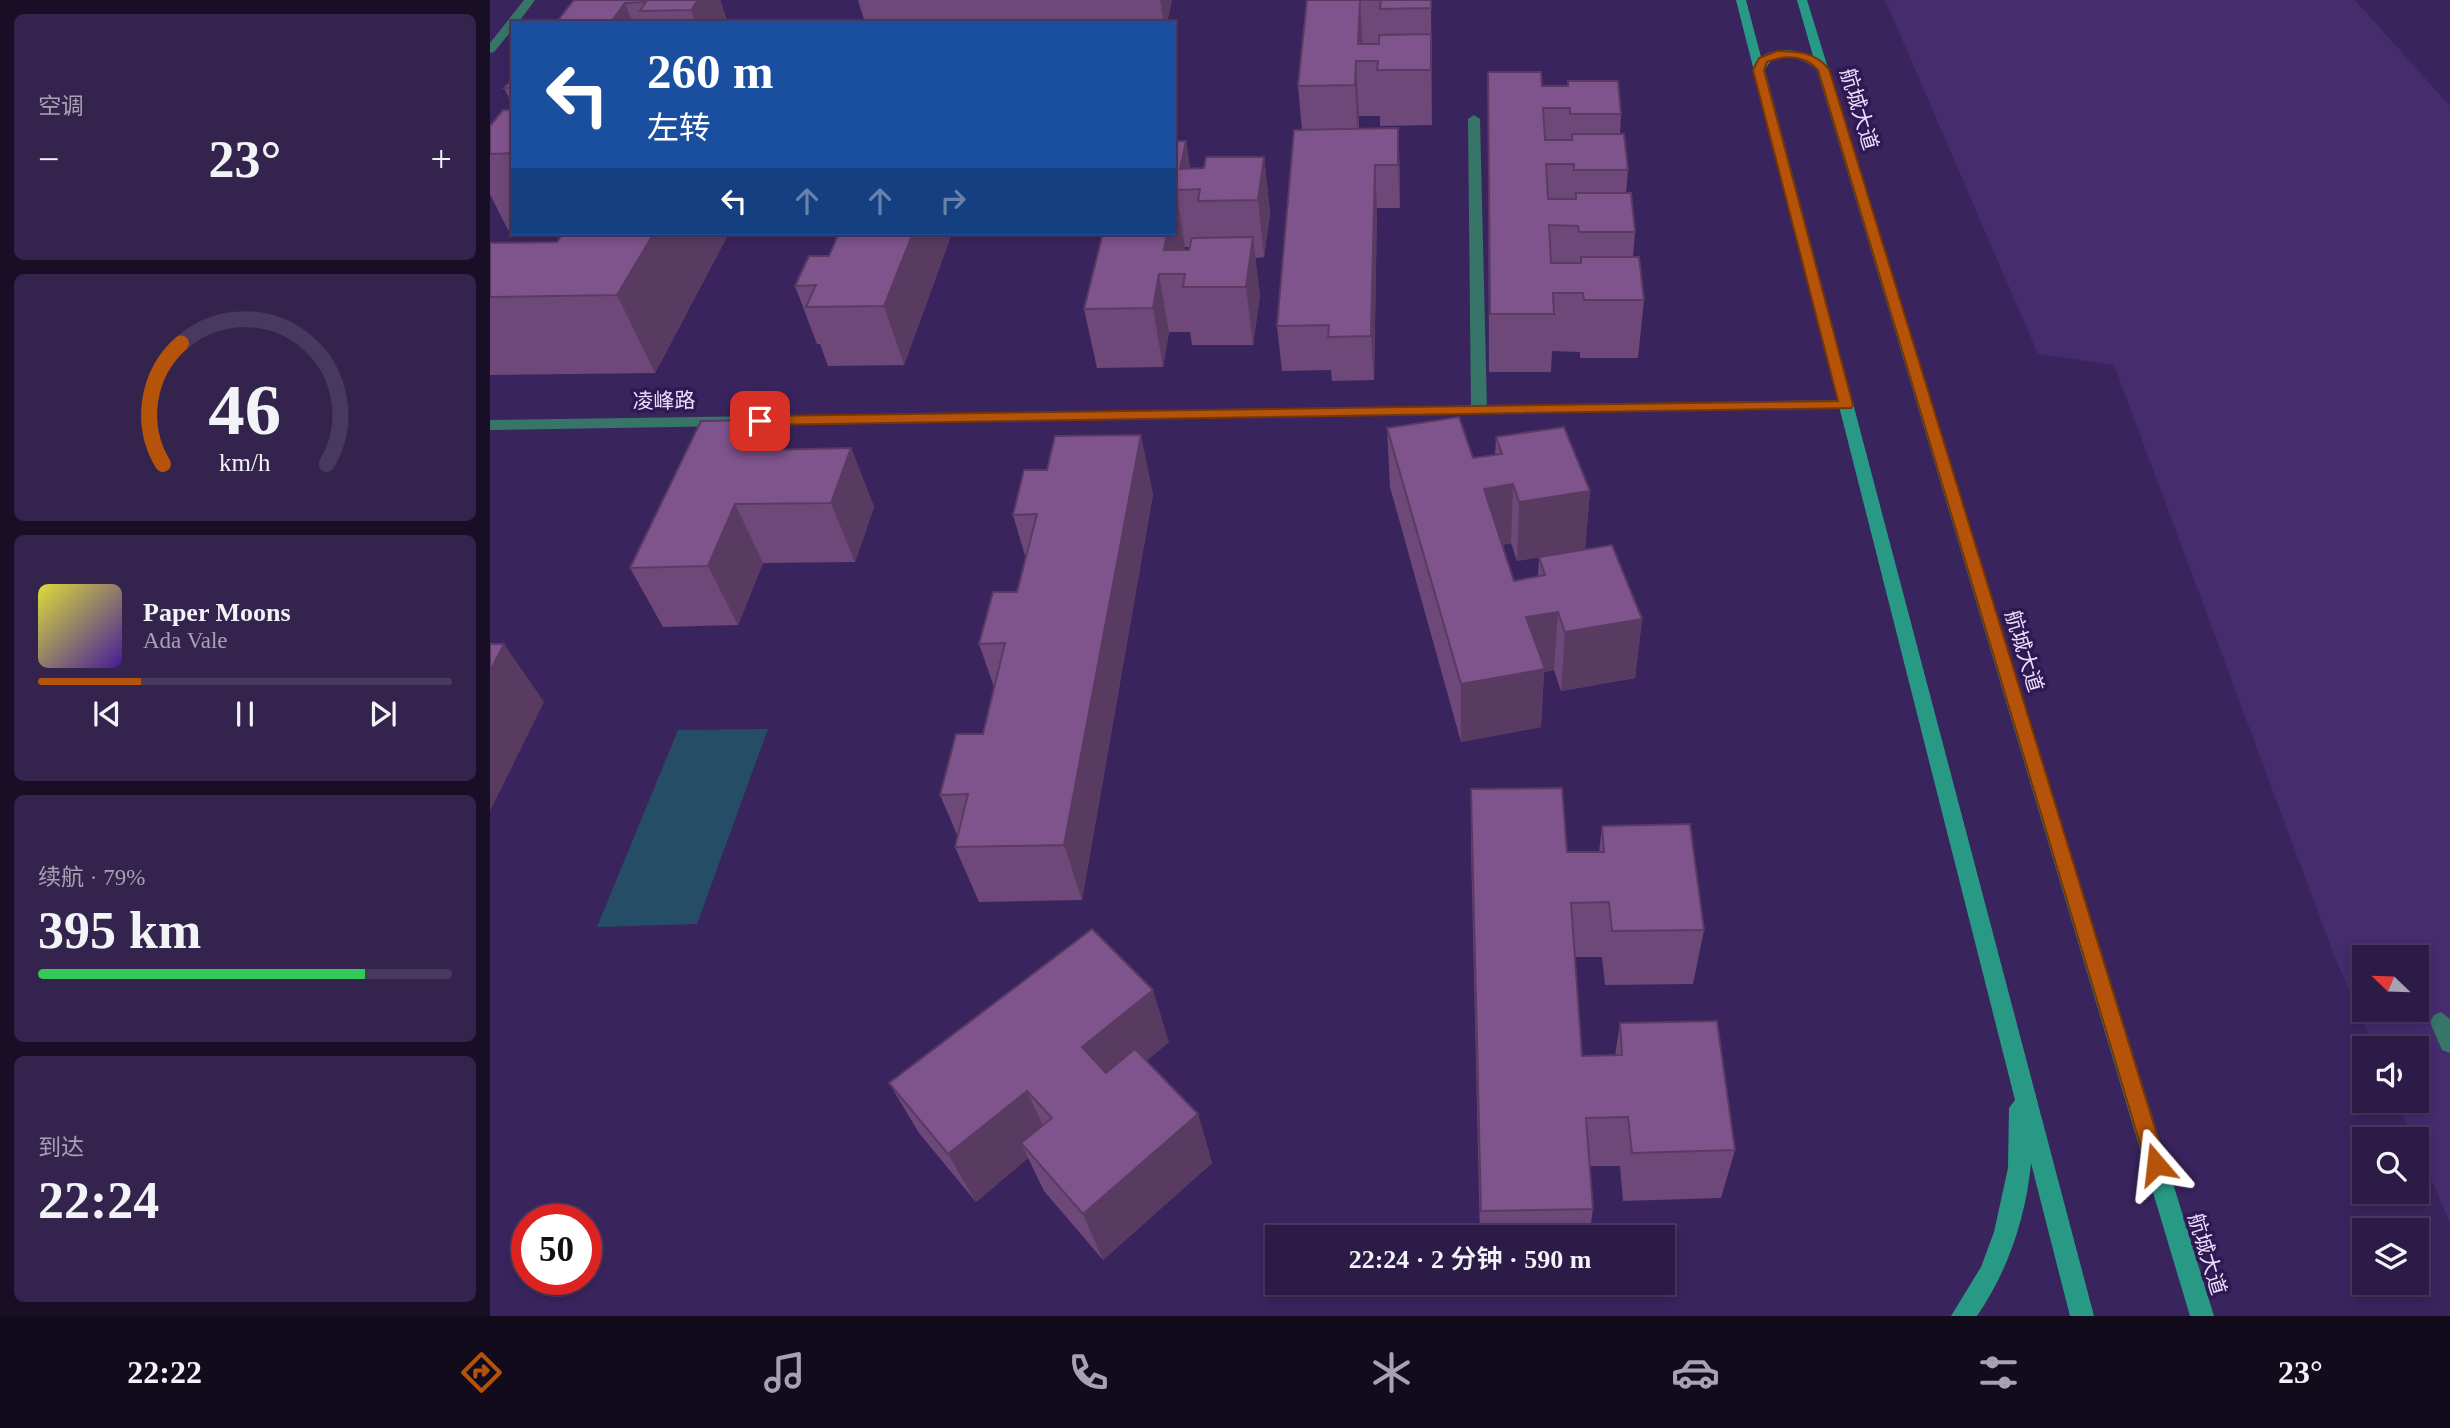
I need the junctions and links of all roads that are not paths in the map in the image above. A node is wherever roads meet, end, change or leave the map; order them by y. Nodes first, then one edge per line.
1 (530, 0) edge
2 (1741, 0) edge
3 (1802, 0) edge
4 (513, 21) edge
5 (511, 24) edge
6 (490, 50) edge
7 (1823, 69) junction
8 (1759, 70) junction
9 (1474, 119) dead end
10 (1846, 405) junction
11 (1479, 410) junction
12 (490, 425) edge
13 (2441, 1022) dead end
14 (2450, 1043) edge
15 (2012, 1049) junction
16 (1964, 1316) edge
17 (2082, 1316) edge
18 (2202, 1316) edge

1 - 4 street
2 - 8 main road
3 - 7 main road, 航城大道
5 - 6 street
7 - 8 main road
7 - 18 main road, 航城大道
8 - 10 main road
9 - 11 street
10 - 11 street, 凌峰路
10 - 15 main road
11 - 12 street, 凌峰路
13 - 14 street
15 - 16 main road
15 - 17 main road

